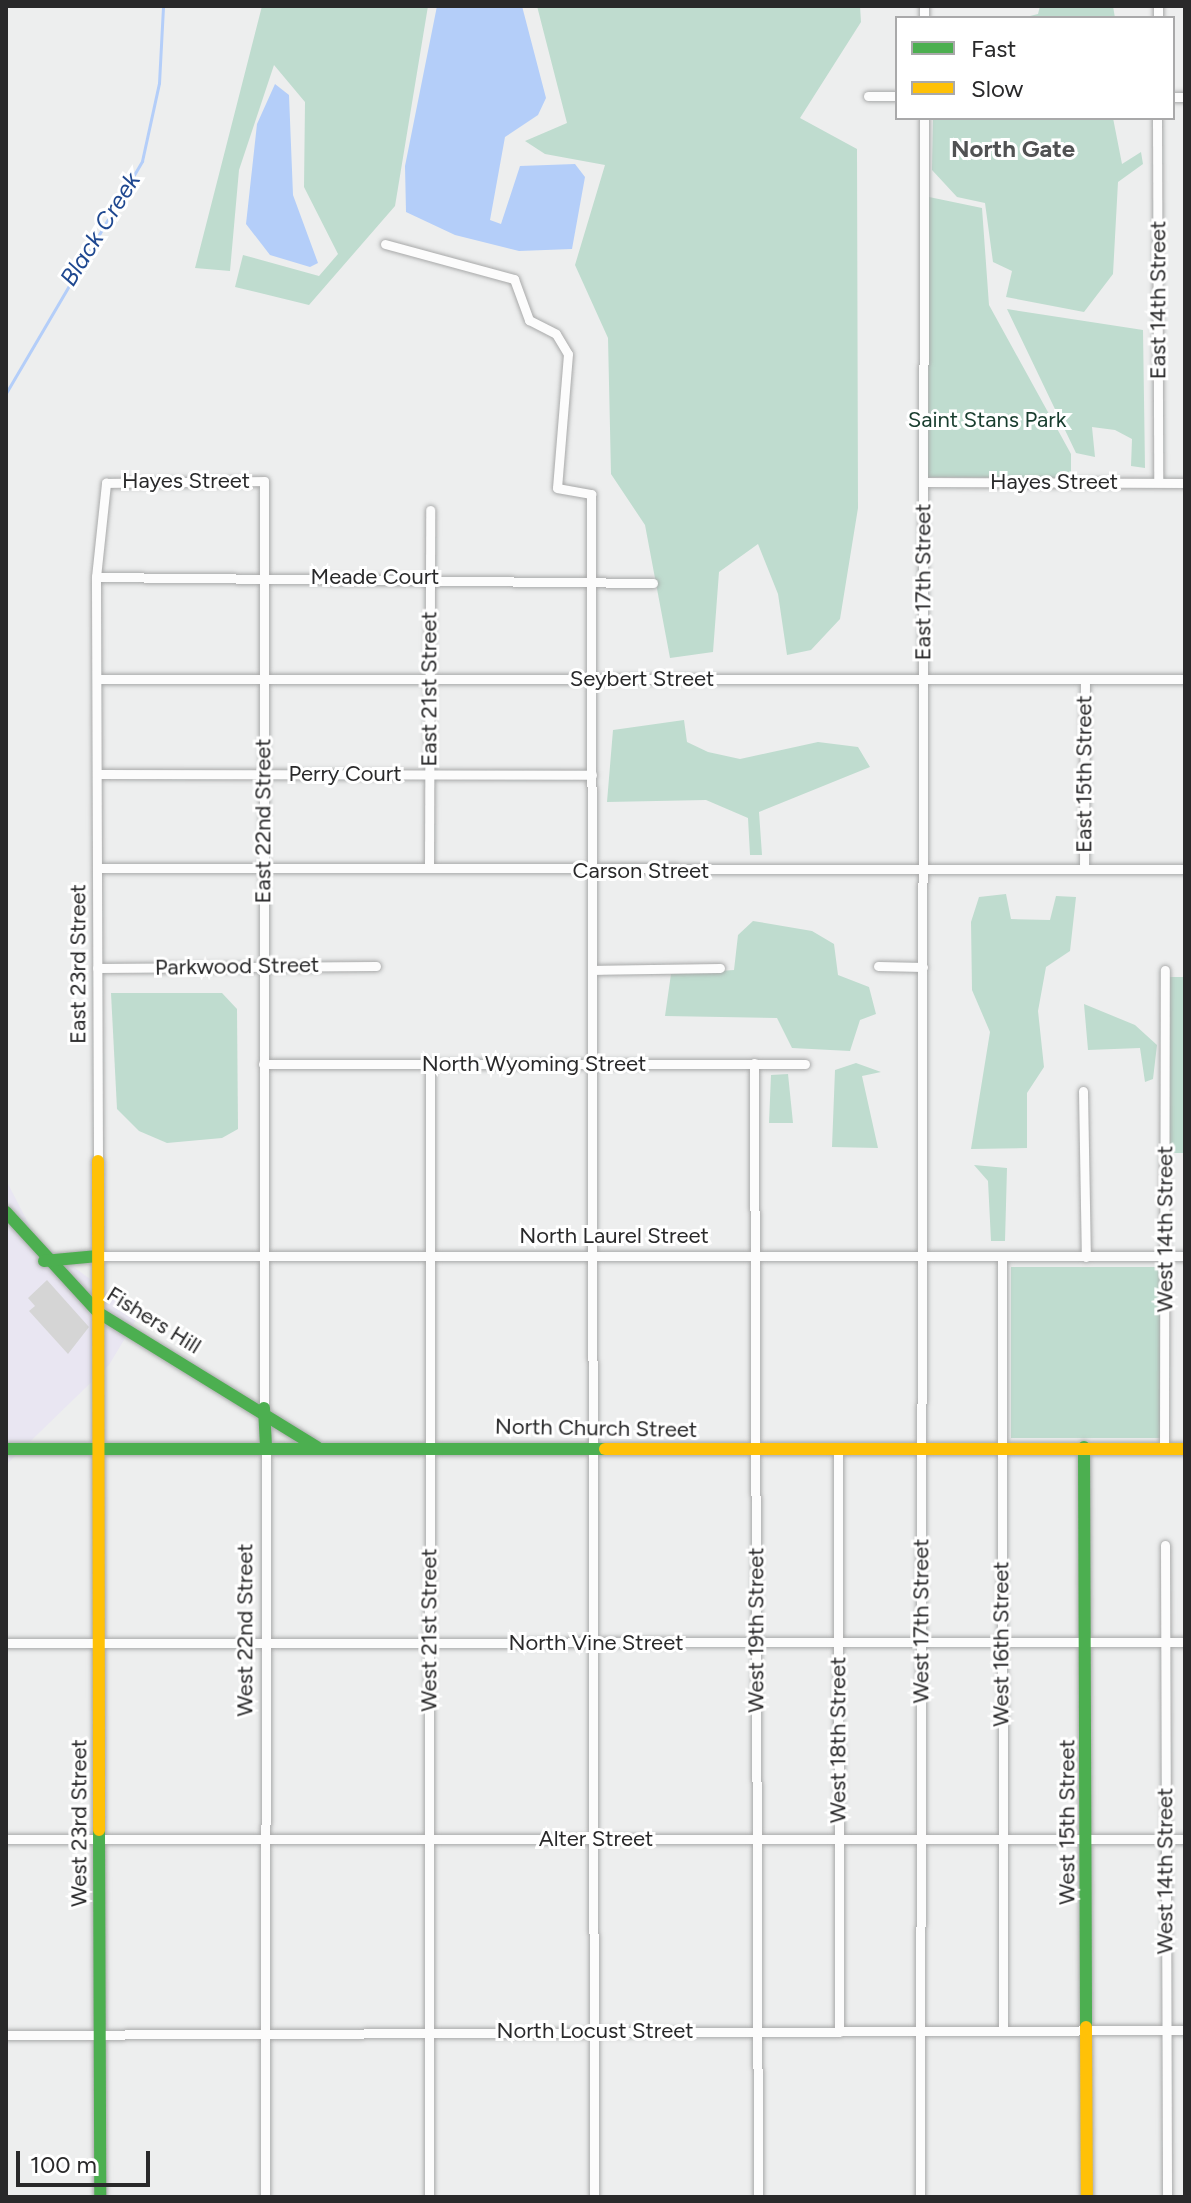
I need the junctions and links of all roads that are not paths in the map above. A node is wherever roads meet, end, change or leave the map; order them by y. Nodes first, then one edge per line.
1 (868, 96) dead end
2 (895, 96) edge
3 (924, 120) edge
4 (1157, 120) edge
5 (385, 244) dead end
6 (108, 481) joint
7 (923, 482) junction
8 (1158, 482) junction
9 (1185, 483) edge
10 (430, 510) dead end
11 (96, 577) junction
12 (264, 577) junction
13 (429, 577) junction
14 (591, 582) junction
15 (653, 583) dead end
16 (100, 679) junction
17 (263, 679) junction
18 (429, 679) junction
19 (592, 679) junction
20 (923, 679) junction
21 (1085, 679) junction
22 (1185, 679) edge
23 (98, 774) junction
24 (263, 774) junction
25 (429, 774) junction
26 (592, 775) junction
27 (98, 868) junction
28 (263, 868) junction
29 (429, 868) junction
30 (923, 869) junction
31 (1084, 869) junction
32 (1185, 869) edge
33 (593, 872) junction
34 (263, 965) junction
35 (376, 966) dead end
36 (878, 966) dead end
37 (923, 967) junction
38 (97, 968) junction
39 (720, 968) dead end
40 (592, 970) junction
41 (1165, 970) dead end
42 (922, 1046) joint
43 (754, 1063) junction
44 (263, 1064) junction
45 (430, 1064) junction
46 (805, 1064) dead end
47 (592, 1065) junction
48 (1083, 1091) dead end
49 (98, 1161) joint
50 (6, 1212) edge
51 (98, 1256) junction
52 (262, 1256) junction
53 (430, 1256) junction
54 (597, 1256) junction
55 (756, 1256) junction
56 (922, 1256) junction
57 (1002, 1256) junction
58 (1165, 1256) junction
59 (1185, 1256) edge
60 (1086, 1257) junction
61 (44, 1261) junction
62 (99, 1313) junction
63 (264, 1408) junction
64 (266, 1447) junction
65 (317, 1447) junction
66 (430, 1447) junction
67 (1084, 1447) junction
68 (597, 1448) junction
69 (838, 1448) junction
70 (922, 1448) junction
71 (1002, 1448) junction
72 (6, 1449) edge
73 (98, 1449) junction
74 (1164, 1449) junction
75 (1185, 1449) edge
76 (757, 1450) junction
77 (1165, 1545) dead end
78 (429, 1642) junction
79 (757, 1642) junction
80 (838, 1642) junction
81 (921, 1642) junction
82 (1001, 1642) junction
83 (1165, 1642) junction
84 (1185, 1642) edge
85 (6, 1643) edge
86 (591, 1644) junction
87 (264, 1645) junction
88 (1086, 1645) junction
89 (98, 1646) junction
90 (758, 1838) junction
91 (1087, 1838) junction
92 (6, 1839) edge
93 (99, 1839) junction
94 (265, 1839) junction
95 (429, 1839) junction
96 (596, 1839) junction
97 (838, 1839) junction
98 (921, 1839) junction
99 (1001, 1839) junction
100 (1165, 1839) junction
101 (1185, 1839) edge
102 (265, 2030) junction
103 (430, 2030) junction
104 (1165, 2030) junction
105 (1185, 2030) edge
106 (593, 2031) junction
107 (757, 2031) junction
108 (922, 2031) junction
109 (1003, 2031) junction
110 (1086, 2031) junction
111 (839, 2032) junction
112 (6, 2035) edge
113 (99, 2035) junction
114 (100, 2197) edge
115 (265, 2197) edge
116 (429, 2197) edge
117 (594, 2197) edge
118 (758, 2197) edge
119 (920, 2197) edge
120 (1087, 2197) edge
121 (1167, 2197) edge

1 - 2 street
3 - 7 street, East 17th Street
4 - 8 street, East 14th Street
5 - 14 street
6 - 11 street, East 23rd Street
6 - 12 street, Hayes Street
7 - 8 street, Hayes Street
7 - 20 street, East 17th Street
8 - 9 street, Hayes Street
10 - 13 street, East 21st Street
11 - 12 street, Meade Court
11 - 16 street, East 23rd Street
12 - 13 street, Meade Court
12 - 17 street, East 22nd Street
13 - 14 street, Meade Court
13 - 18 street, East 21st Street
14 - 15 street, Meade Court
14 - 19 street
16 - 17 street, Seybert Street
16 - 23 street, East 23rd Street
17 - 18 street, Seybert Street
17 - 24 street, East 22nd Street
18 - 19 street, Seybert Street
18 - 25 street, East 21st Street
19 - 20 street, Seybert Street
19 - 26 street
20 - 21 street, Seybert Street
20 - 30 street, East 17th Street
21 - 22 street, Seybert Street
21 - 31 street, East 15th Street
23 - 24 street, Perry Court
23 - 27 street, East 23rd Street
24 - 25 street, Perry Court
24 - 28 street, East 22nd Street
25 - 26 street, Perry Court
25 - 29 street, East 21st Street
26 - 33 street
27 - 28 street, Carson Street
27 - 38 street, East 23rd Street
28 - 29 street, Carson Street
28 - 34 street, East 22nd Street
29 - 33 street, Carson Street
30 - 31 street, Carson Street
30 - 33 street, Carson Street
30 - 37 street, East 17th Street
31 - 32 street, Carson Street
33 - 40 street
34 - 35 street, Parkwood Street
34 - 38 street, Parkwood Street
34 - 44 street, East 22nd Street
36 - 37 street
37 - 42 street, East 17th Street
38 - 49 street, East 23rd Street
39 - 40 street
40 - 47 street
41 - 58 street, West 14th Street
42 - 56 street, West 17th Street
43 - 46 street, North Wyoming Street
43 - 47 street, North Wyoming Street
43 - 55 street, West 19th Street
44 - 45 street, North Wyoming Street
44 - 52 street, West 22nd Street
45 - 47 street, North Wyoming Street
45 - 53 street, West 21st Street
47 - 54 street
48 - 60 street
49 - 51 main road, East 23rd Street
50 - 61 main road, Fishers Hill
51 - 52 street, North Laurel Street
51 - 61 main road, North Laurel Street
51 - 62 main road, East 23rd Street
52 - 53 street, North Laurel Street
52 - 63 street, West 22nd Street
53 - 54 street, North Laurel Street
53 - 66 street, West 21st Street
54 - 55 street, North Laurel Street
54 - 68 street
55 - 56 street, North Laurel Street
55 - 76 street, West 19th Street
56 - 57 street, North Laurel Street
56 - 70 street, West 17th Street
57 - 60 street, North Laurel Street
57 - 71 street, West 16th Street
58 - 59 street, North Laurel Street
58 - 60 street, North Laurel Street
58 - 74 street, West 14th Street
61 - 62 main road, Fishers Hill
62 - 63 main road, Fishers Hill
62 - 73 main road, East 23rd Street
63 - 64 main road, West 22nd Street
63 - 65 main road, Fishers Hill
64 - 65 main road, North Church Street
64 - 73 main road, North Church Street
64 - 87 street, West 22nd Street
65 - 66 main road, North Church Street
66 - 68 main road, North Church Street
66 - 78 street, West 21st Street
67 - 71 main road, North Church Street
67 - 74 main road, North Church Street
67 - 88 main road, West 15th Street
68 - 76 main road, North Church Street
68 - 86 street
69 - 70 main road, North Church Street
69 - 76 main road, North Church Street
69 - 80 street, West 18th Street
70 - 71 main road, North Church Street
70 - 81 street, West 17th Street
71 - 82 street, West 16th Street
72 - 73 main road, North Church Street
73 - 89 main road, West 23rd Street
74 - 75 main road, North Church Street
76 - 79 street, West 19th Street
77 - 83 street, West 14th Street
78 - 86 street, North Vine Street
78 - 87 street, North Vine Street
78 - 95 street, West 21st Street
79 - 80 street, North Vine Street
79 - 86 street, North Vine Street
79 - 90 street, West 19th Street
80 - 81 street, North Vine Street
80 - 97 street, West 18th Street
81 - 82 street, North Vine Street
81 - 98 street, West 17th Street
82 - 88 street, North Vine Street
82 - 99 street, West 16th Street
83 - 84 street, North Vine Street
83 - 88 street, North Vine Street
83 - 100 street, West 14th Street
85 - 89 street, North Vine Street
86 - 96 street
87 - 89 street, North Vine Street
87 - 94 street, West 22nd Street
88 - 91 main road, West 15th Street
89 - 93 main road, West 23rd Street
90 - 96 street, Alter Street
90 - 97 street, Alter Street
90 - 107 street, West 19th Street
91 - 99 street, Alter Street
91 - 100 street, Alter Street
91 - 110 main road, West 15th Street
92 - 93 street, Alter Street
93 - 94 street, Alter Street
93 - 113 main road, West 23rd Street
94 - 95 street, Alter Street
94 - 102 street, West 22nd Street
95 - 96 street, Alter Street
95 - 103 street, West 21st Street
96 - 106 street
97 - 98 street, Alter Street
97 - 111 street, West 18th Street
98 - 99 street, Alter Street
98 - 108 street, West 17th Street
99 - 109 street, West 16th Street
100 - 101 street, Alter Street
100 - 104 street, West 14th Street
102 - 103 street, North Locust Street
102 - 113 street, North Locust Street
102 - 115 street, West 22nd Street
103 - 106 street, North Locust Street
103 - 116 street, West 21st Street
104 - 105 street, North Locust Street
104 - 110 street, North Locust Street
104 - 121 street, West 14th Street
106 - 107 street, North Locust Street
106 - 117 street
107 - 111 street, North Locust Street
107 - 118 street, West 19th Street
108 - 109 street, North Locust Street
108 - 111 street, North Locust Street
108 - 119 street, West 17th Street
109 - 110 street, North Locust Street
110 - 120 main road, West 15th Street
112 - 113 street, North Locust Street
113 - 114 main road, West 23rd Street

